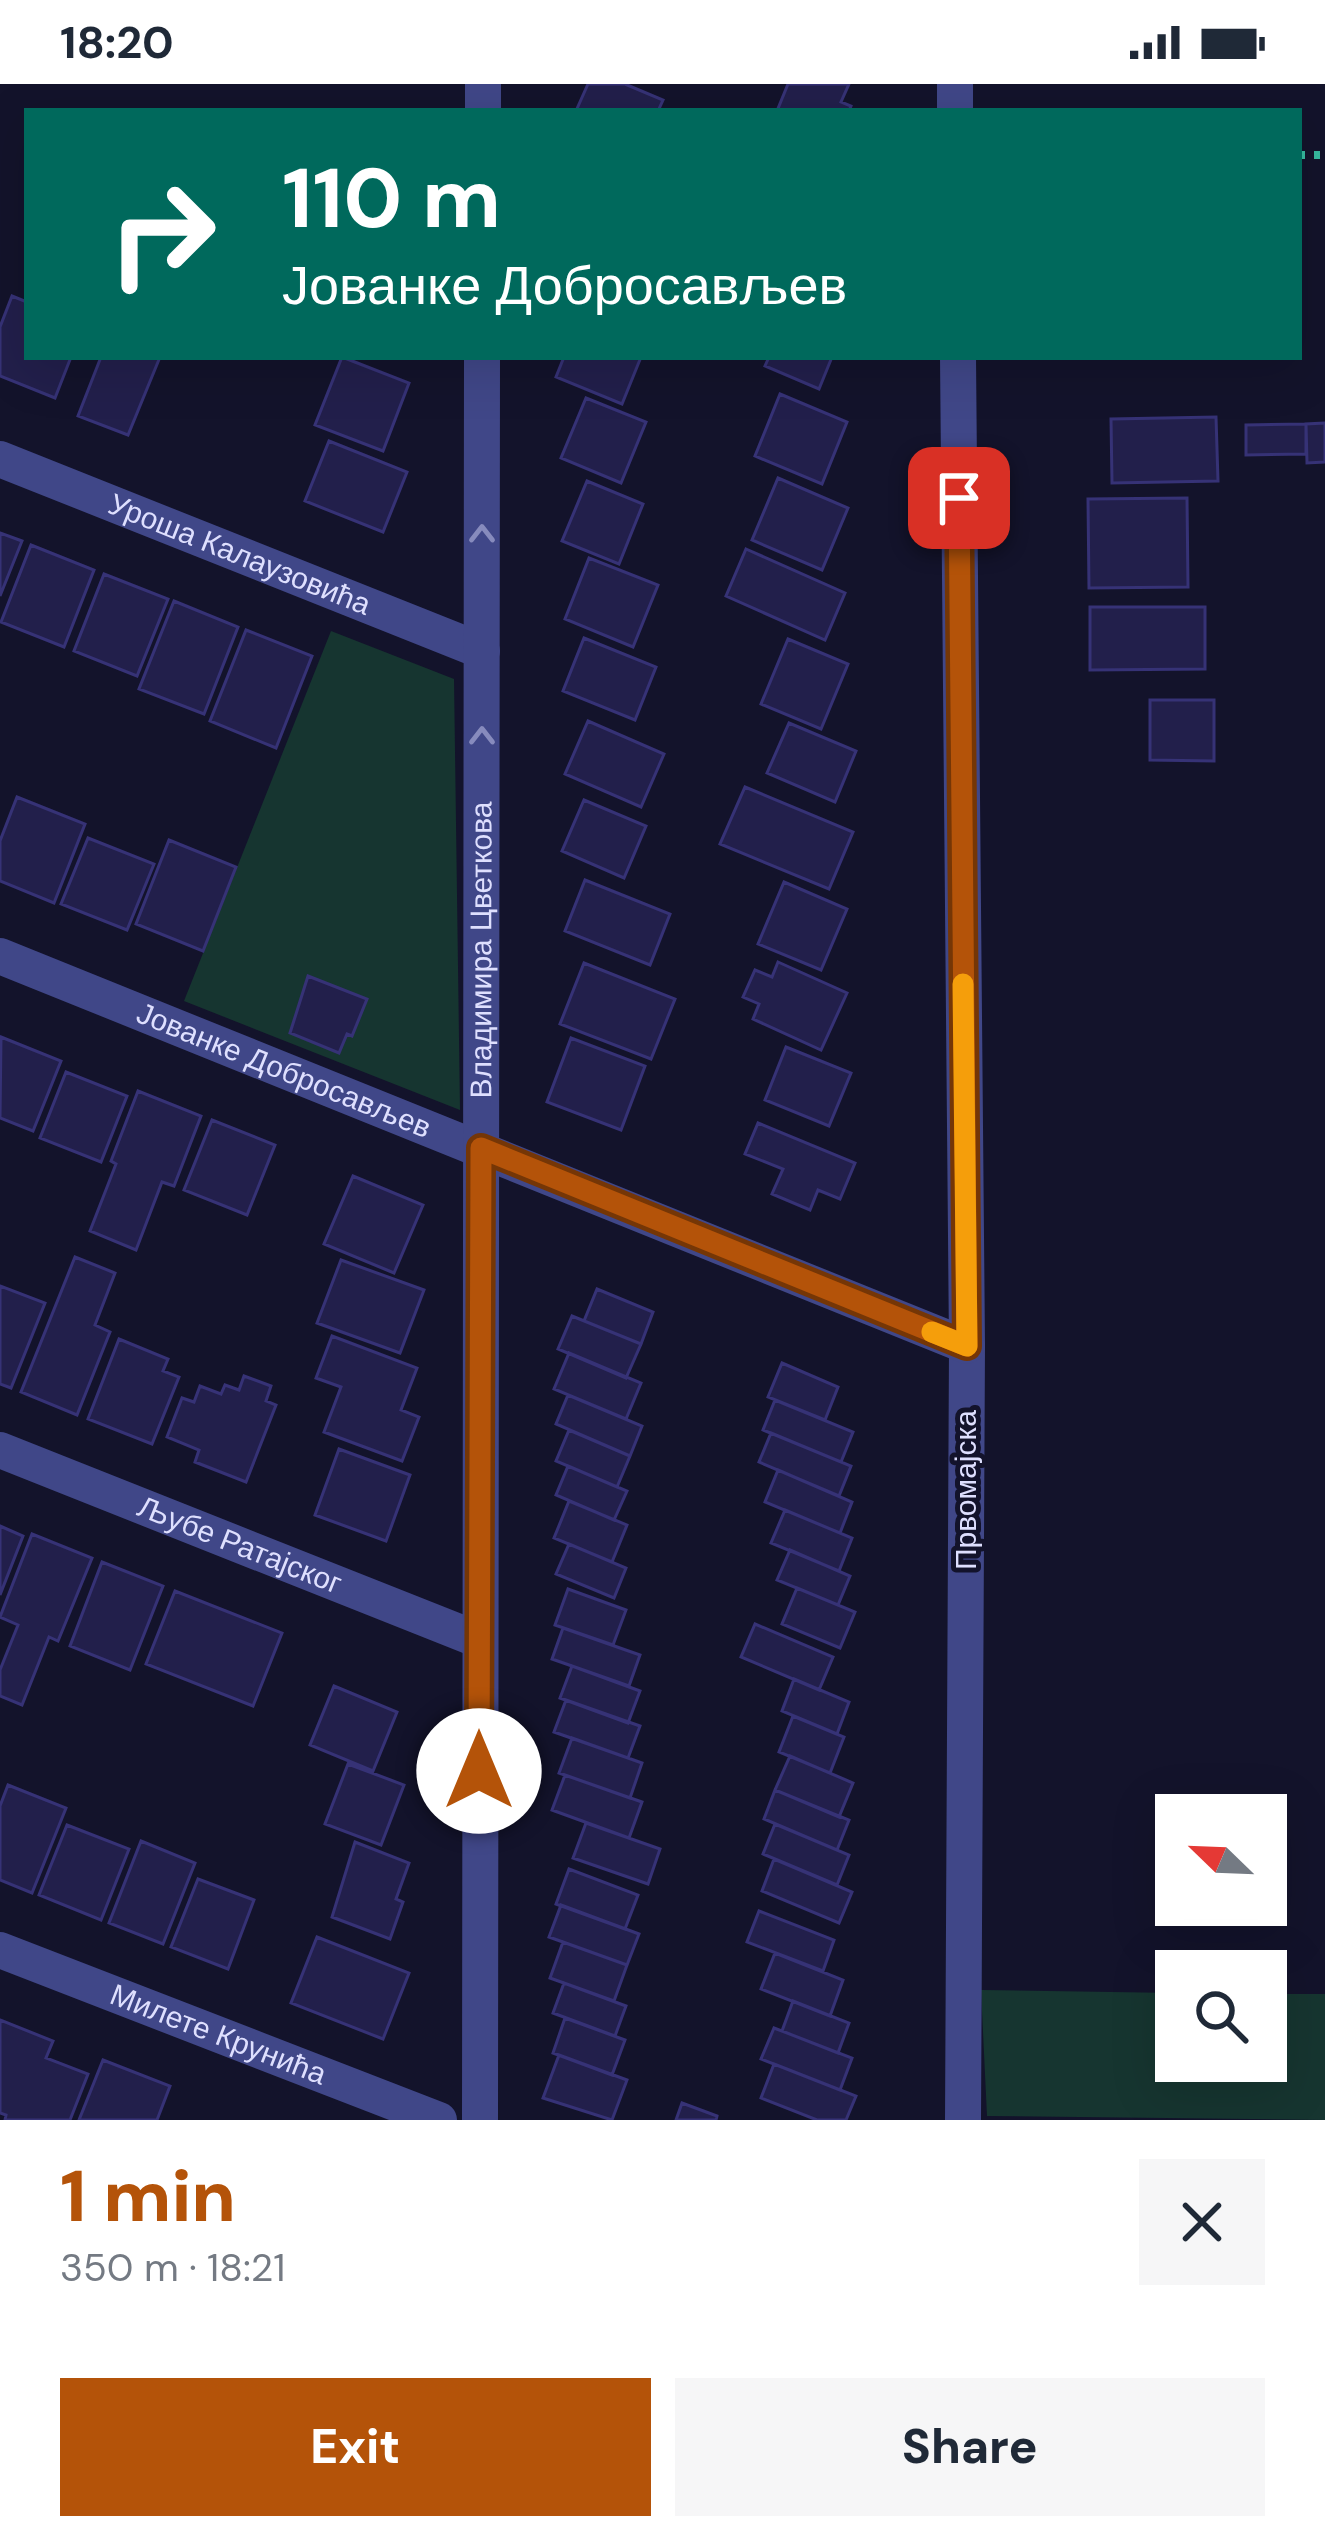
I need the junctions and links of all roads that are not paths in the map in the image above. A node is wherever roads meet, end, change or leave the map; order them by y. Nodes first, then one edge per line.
1 (482, 360) edge
2 (958, 360) edge
3 (0, 459) edge
4 (482, 652) junction
5 (0, 956) edge
6 (481, 1148) junction
7 (967, 1346) junction
8 (0, 1450) edge
9 (479, 1640) junction
10 (0, 1949) edge
11 (439, 2120) edge
12 (480, 2120) edge
13 (963, 2120) edge

4 -> 1 street, Владимира Цветкова
2 - 7 street, Првомајска
3 - 4 street, Уроша Калаузовића
6 -> 4 street, Владимира Цветкова
5 - 6 street, Јованке Добросављев
6 - 7 street, Јованке Добросављев
6 - 9 street, Владимира Цветкова
7 - 13 street, Првомајска
8 - 9 street, Љубе Ратајског
9 - 12 street, Владимира Цветкова
10 - 11 street, Милете Крунића

